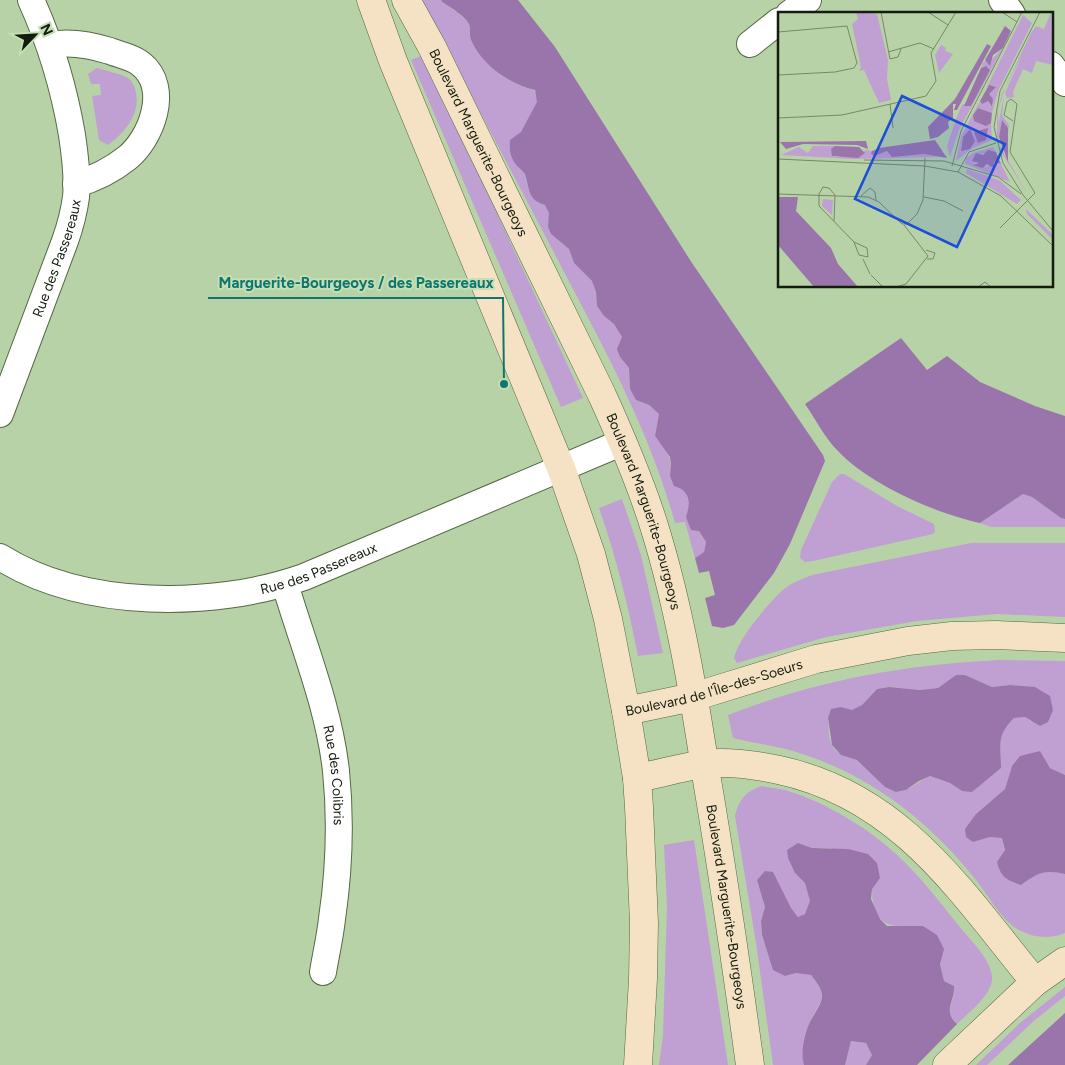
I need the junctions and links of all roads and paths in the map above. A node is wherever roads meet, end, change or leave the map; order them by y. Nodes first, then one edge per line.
1 (31, 0) edge
2 (371, 0) edge
3 (406, 0) edge
4 (808, 0) edge
5 (1002, 0) edge
6 (792, 12) edge
7 (1011, 12) edge
8 (778, 22) edge
9 (750, 44) dead end
10 (50, 45) junction
11 (1052, 66) edge
12 (1065, 83) edge
13 (76, 184) junction
14 (0, 414) edge
15 (623, 442) junction
16 (561, 468) junction
17 (0, 557) edge
18 (285, 584) junction
19 (1065, 638) edge
20 (693, 697) junction
21 (626, 711) junction
22 (705, 764) junction
23 (637, 778) junction
24 (1065, 961) edge
25 (323, 972) dead end
26 (1035, 982) junction
27 (638, 1065) edge
28 (750, 1065) edge
29 (947, 1065) edge

1 - 10 street, Rue des Passereaux
2 - 16 street
3 - 15 street, Boulevard Marguerite-Bourgeoys
4 - 6 street
5 - 7 street
8 - 9 street
10 - 13 street, Rue des Passereaux
10 - 13 street, Rue des Passereaux
11 - 12 street
13 - 14 street, Rue des Passereaux
15 - 16 street, Rue des Passereaux
15 - 20 street, Boulevard Marguerite-Bourgeoys
16 - 18 street, Rue des Passereaux
16 - 21 street
17 - 18 street, Rue des Passereaux
18 - 25 street, Rue des Colibris
19 - 20 street, Boulevard de l'Île-des-Soeurs
20 - 21 street, Boulevard de l'Île-des-Soeurs
20 - 22 street, Boulevard Marguerite-Bourgeoys
21 - 23 street, Boulevard de l'Île-des-Soeurs
22 - 23 street
22 - 26 street
22 - 28 street, Boulevard Marguerite-Bourgeoys
23 - 27 street, Boulevard de l'Île-des-Soeurs
24 - 26 street
26 - 29 street

